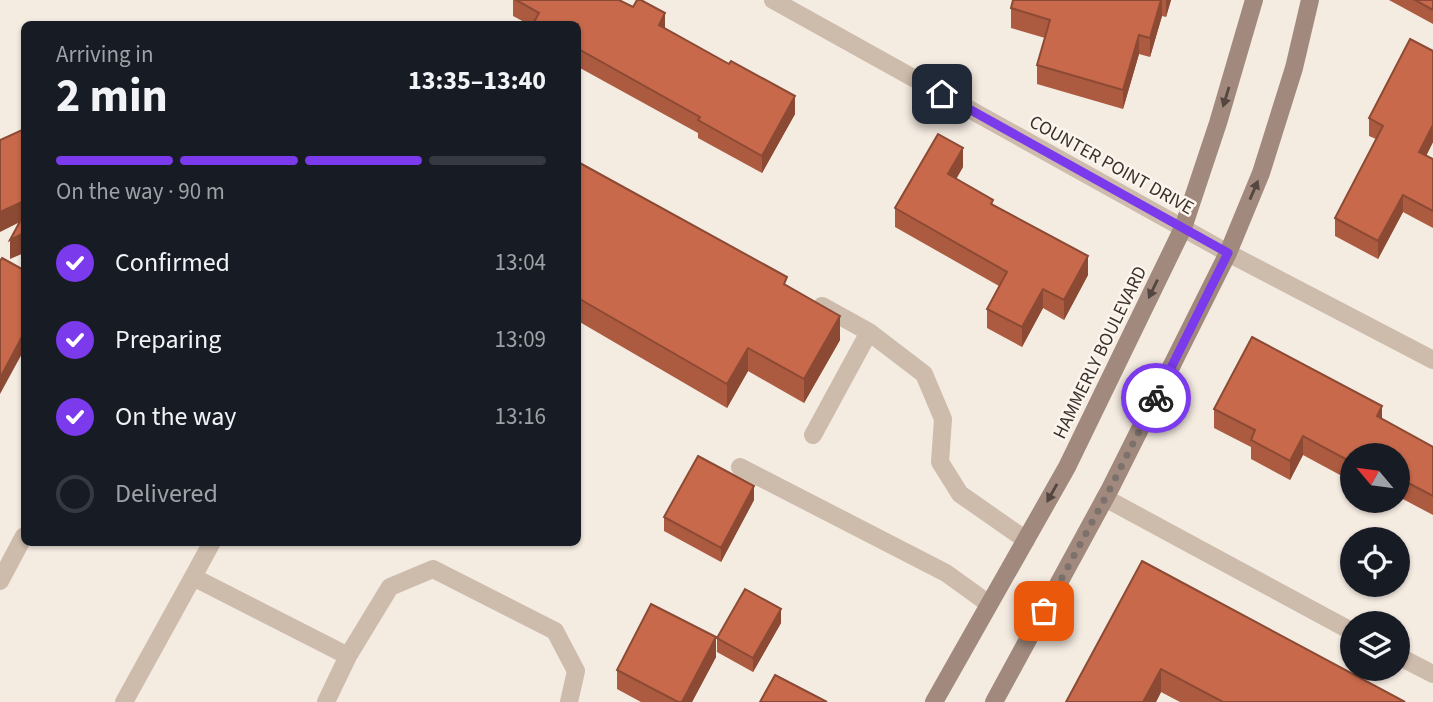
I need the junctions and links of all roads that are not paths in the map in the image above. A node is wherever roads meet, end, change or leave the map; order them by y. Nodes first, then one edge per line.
1 (773, 0) edge
2 (1254, 0) edge
3 (1310, 0) edge
4 (1183, 228) junction
5 (1228, 253) junction
6 (808, 299) edge
7 (869, 332) junction
8 (1433, 360) edge
9 (813, 435) dead end
10 (740, 467) dead end
11 (1105, 498) junction
12 (1026, 540) junction
13 (21, 542) edge
14 (210, 546) edge
15 (193, 577) junction
16 (0, 581) edge
17 (989, 604) junction
18 (1340, 625) edge
19 (348, 656) junction
20 (1410, 662) edge
21 (1433, 674) edge
22 (124, 702) edge
23 (326, 702) edge
24 (569, 702) edge
25 (934, 702) edge
26 (994, 702) edge

1 - 4 street, COUNTER POINT DRIVE
2 -> 4 main road, HAMMERLY BOULEVARD
5 -> 3 main road
4 - 5 street, COUNTER POINT DRIVE
4 -> 12 main road, HAMMERLY BOULEVARD
5 - 8 street, COUNTER POINT DRIVE
5 - 11 main road
6 - 7 street
7 - 9 street
7 - 12 street
10 - 17 street
11 - 18 street
11 - 26 main road
12 - 17 main road, HAMMERLY BOULEVARD
13 - 16 street
14 - 15 street
15 - 19 street
15 - 22 street
17 - 25 main road, HAMMERLY BOULEVARD
19 - 23 street
19 - 24 street
20 - 21 street

